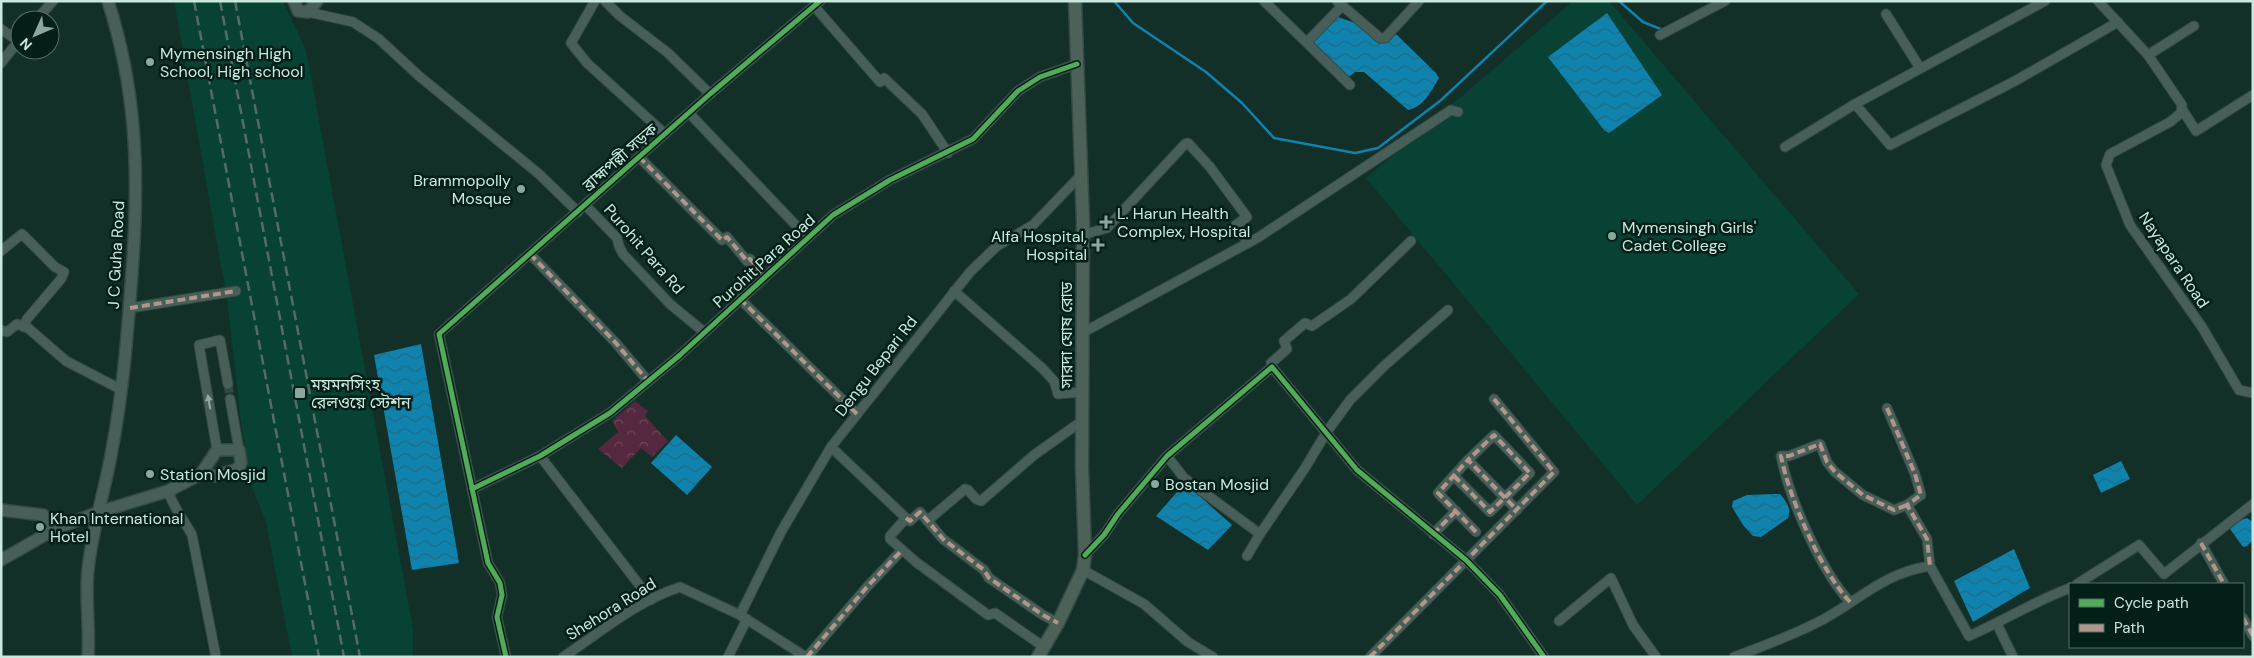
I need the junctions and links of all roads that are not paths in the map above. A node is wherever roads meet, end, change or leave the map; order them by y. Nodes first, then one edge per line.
1 (108, 1) edge
2 (294, 1) edge
3 (317, 1) edge
4 (595, 1) edge
5 (606, 1) edge
6 (1075, 1) edge
7 (1264, 1) edge
8 (1725, 1) edge
9 (2045, 1) edge
10 (2098, 1) edge
11 (1416, 2) edge
12 (817, 3) edge
13 (1340, 4) edge
14 (308, 12) junction
15 (1886, 14) dead end
16 (2118, 22) junction
17 (2194, 26) dead end
18 (1660, 35) dead end
19 (1307, 42) junction
20 (10, 52) edge
21 (2148, 55) junction
22 (1, 63) edge
23 (1077, 64) junction
24 (1920, 68) junction
25 (1350, 85) dead end
26 (710, 94) junction
27 (2253, 95) edge
28 (1855, 104) junction
29 (2182, 109) junction
30 (1458, 112) dead end
31 (688, 113) junction
32 (665, 134) junction
33 (1786, 146) dead end
34 (948, 153) junction
35 (639, 157) junction
36 (1082, 174) junction
37 (581, 208) junction
38 (1082, 235) junction
39 (808, 238) junction
40 (1411, 241) dead end
41 (1248, 243) junction
42 (1, 251) edge
43 (530, 254) junction
44 (766, 276) junction
45 (236, 291) dead end
46 (954, 291) junction
47 (740, 299) junction
48 (130, 308) junction
49 (1448, 310) dead end
50 (24, 326) junction
51 (1, 330) edge
52 (704, 332) junction
53 (1082, 333) junction
54 (1272, 367) junction
55 (648, 381) junction
56 (228, 384) tunnel mouth
57 (122, 390) junction
58 (1082, 392) junction
59 (2253, 394) edge
60 (230, 399) tunnel mouth
61 (1494, 399) dead end
62 (1887, 408) dead end
63 (857, 414) junction
64 (1082, 421) junction
65 (1326, 432) junction
66 (831, 447) junction
67 (217, 450) junction
68 (239, 450) junction
69 (540, 456) junction
70 (1167, 456) junction
71 (1468, 460) junction
72 (201, 474) junction
73 (1454, 476) junction
74 (472, 489) junction
75 (168, 491) junction
76 (1506, 497) junction
77 (2253, 504) edge
78 (1906, 505) junction
79 (1, 510) edge
80 (1517, 510) junction
81 (1456, 511) junction
82 (99, 512) junction
83 (906, 518) junction
84 (927, 521) junction
85 (57, 528) junction
86 (1476, 532) dead end
87 (1260, 534) junction
88 (1433, 534) junction
89 (2201, 543) junction
90 (902, 550) junction
91 (1085, 555) junction
92 (1247, 556) dead end
93 (1, 560) edge
94 (1466, 560) junction
95 (1930, 566) junction
96 (1083, 570) junction
97 (2079, 583) edge
98 (2223, 583) edge
99 (2069, 588) edge
100 (651, 600) junction
101 (1850, 602) junction
102 (744, 617) junction
103 (2244, 620) edge
104 (1559, 621) dead end
105 (1058, 623) junction
106 (1997, 624) junction
107 (2253, 636) edge
108 (1041, 652) edge
109 (88, 657) edge
110 (216, 657) edge
111 (506, 657) edge
112 (563, 657) edge
113 (728, 657) edge
114 (807, 657) edge
115 (1212, 657) edge
116 (1370, 657) edge
117 (1544, 657) edge
118 (1656, 657) edge
119 (1734, 657) edge
120 (2013, 657) edge

1 - 48 street, J C Guha Road
2 - 14 street
3 - 14 street
4 - 32 street
5 - 26 street
6 - 23 main road, সারদা ঘোষ রোড
7 - 19 street
8 - 18 street
9 - 24 street
10 - 16 street
11 - 13 street
12 - 26 street, ব্রাহ্মপল্লী সড়ক
12 - 34 street
13 - 19 street
14 - 37 street, Purohit Para Rd
15 - 24 street
16 - 21 street
16 - 28 street
17 - 21 street
19 - 25 street
20 - 22 street
21 - 29 street
23 - 34 street, Purohit Para Road
23 - 36 main road, সারদা ঘোষ রোড
24 - 28 street
26 - 31 street, ব্রাহ্মপল্লী সড়ক
27 - 29 street
28 - 33 street
29 - 59 street, Nayapara Road
30 - 41 street
31 - 32 street, ব্রাহ্মপল্লী সড়ক
31 - 39 street
32 - 35 street, ব্রাহ্মপল্লী সড়ক
34 - 39 street, Purohit Para Road
35 - 37 street, ব্রাহ্মপল্লী সড়ক
35 - 44 street
36 - 38 main road, সারদা ঘোষ রোড
36 - 46 street, Dengu Bepari Rd
37 - 43 street, ব্রাহ্মপল্লী সড়ক
37 - 52 street, Purohit Para Rd
38 - 41 street
38 - 53 main road, সারদা ঘোষ রোড
39 - 44 street, Purohit Para Road
40 - 54 street
41 - 53 street
42 - 50 street
43 - 55 street
43 - 74 street, ব্রাহ্মপল্লী সড়ক
44 - 47 street, Purohit Para Road
45 - 48 street
46 - 58 street
46 - 63 street, Dengu Bepari Rd
47 - 52 street, Purohit Para Road
47 - 63 street
48 - 57 street, J C Guha Road
49 - 65 street
50 - 51 street
50 - 57 street
52 - 55 street, Purohit Para Road
53 - 58 main road, সারদা ঘোষ রোড
54 - 65 street
54 - 70 street
55 - 69 street, Purohit Para Road
67 -> 56 street
57 - 82 street, J C Guha Road
58 - 64 main road, সারদা ঘোষ রোড
60 - 68 street
61 - 80 street
62 - 78 street
63 - 66 street, Dengu Bepari Rd
64 - 84 street
64 - 91 main road, সারদা ঘোষ রোড
65 - 87 street
65 - 88 street
66 - 83 street
66 - 102 street, Dengu Bepari Rd
67 - 68 street
67 - 72 street
68 - 72 street
69 - 74 street, Purohit Para Road
69 - 100 street
70 - 87 street
70 - 91 street
71 - 73 street
71 - 76 street
71 - 76 street
72 - 75 street
73 - 76 street
73 - 81 street
74 - 111 street
75 - 82 street
75 - 110 street
76 - 80 street
77 - 89 street
78 - 95 street
78 - 101 street
79 - 85 street
80 - 94 street
81 - 86 street
81 - 88 street
82 - 85 street
82 - 109 street, J C Guha Road
83 - 84 street
83 - 90 street
84 - 105 street
85 - 93 street
87 - 92 street
88 - 94 street
89 - 97 street
89 - 98 street
90 - 108 street
90 - 114 street
91 - 96 main road, সারদা ঘোষ রোড
94 - 116 street
94 - 117 street
95 - 101 street
95 - 106 street
96 - 105 main road, সারদা ঘোষ রোড
96 - 115 street
99 - 106 street
100 - 102 street, Shehora Road
100 - 112 street, Shehora Road
101 - 119 street
102 - 113 street, Dengu Bepari Rd
102 - 114 street, Shehora Road
103 - 107 street
104 - 118 street
105 - 108 main road, সারদা ঘোষ রোড
106 - 120 street

